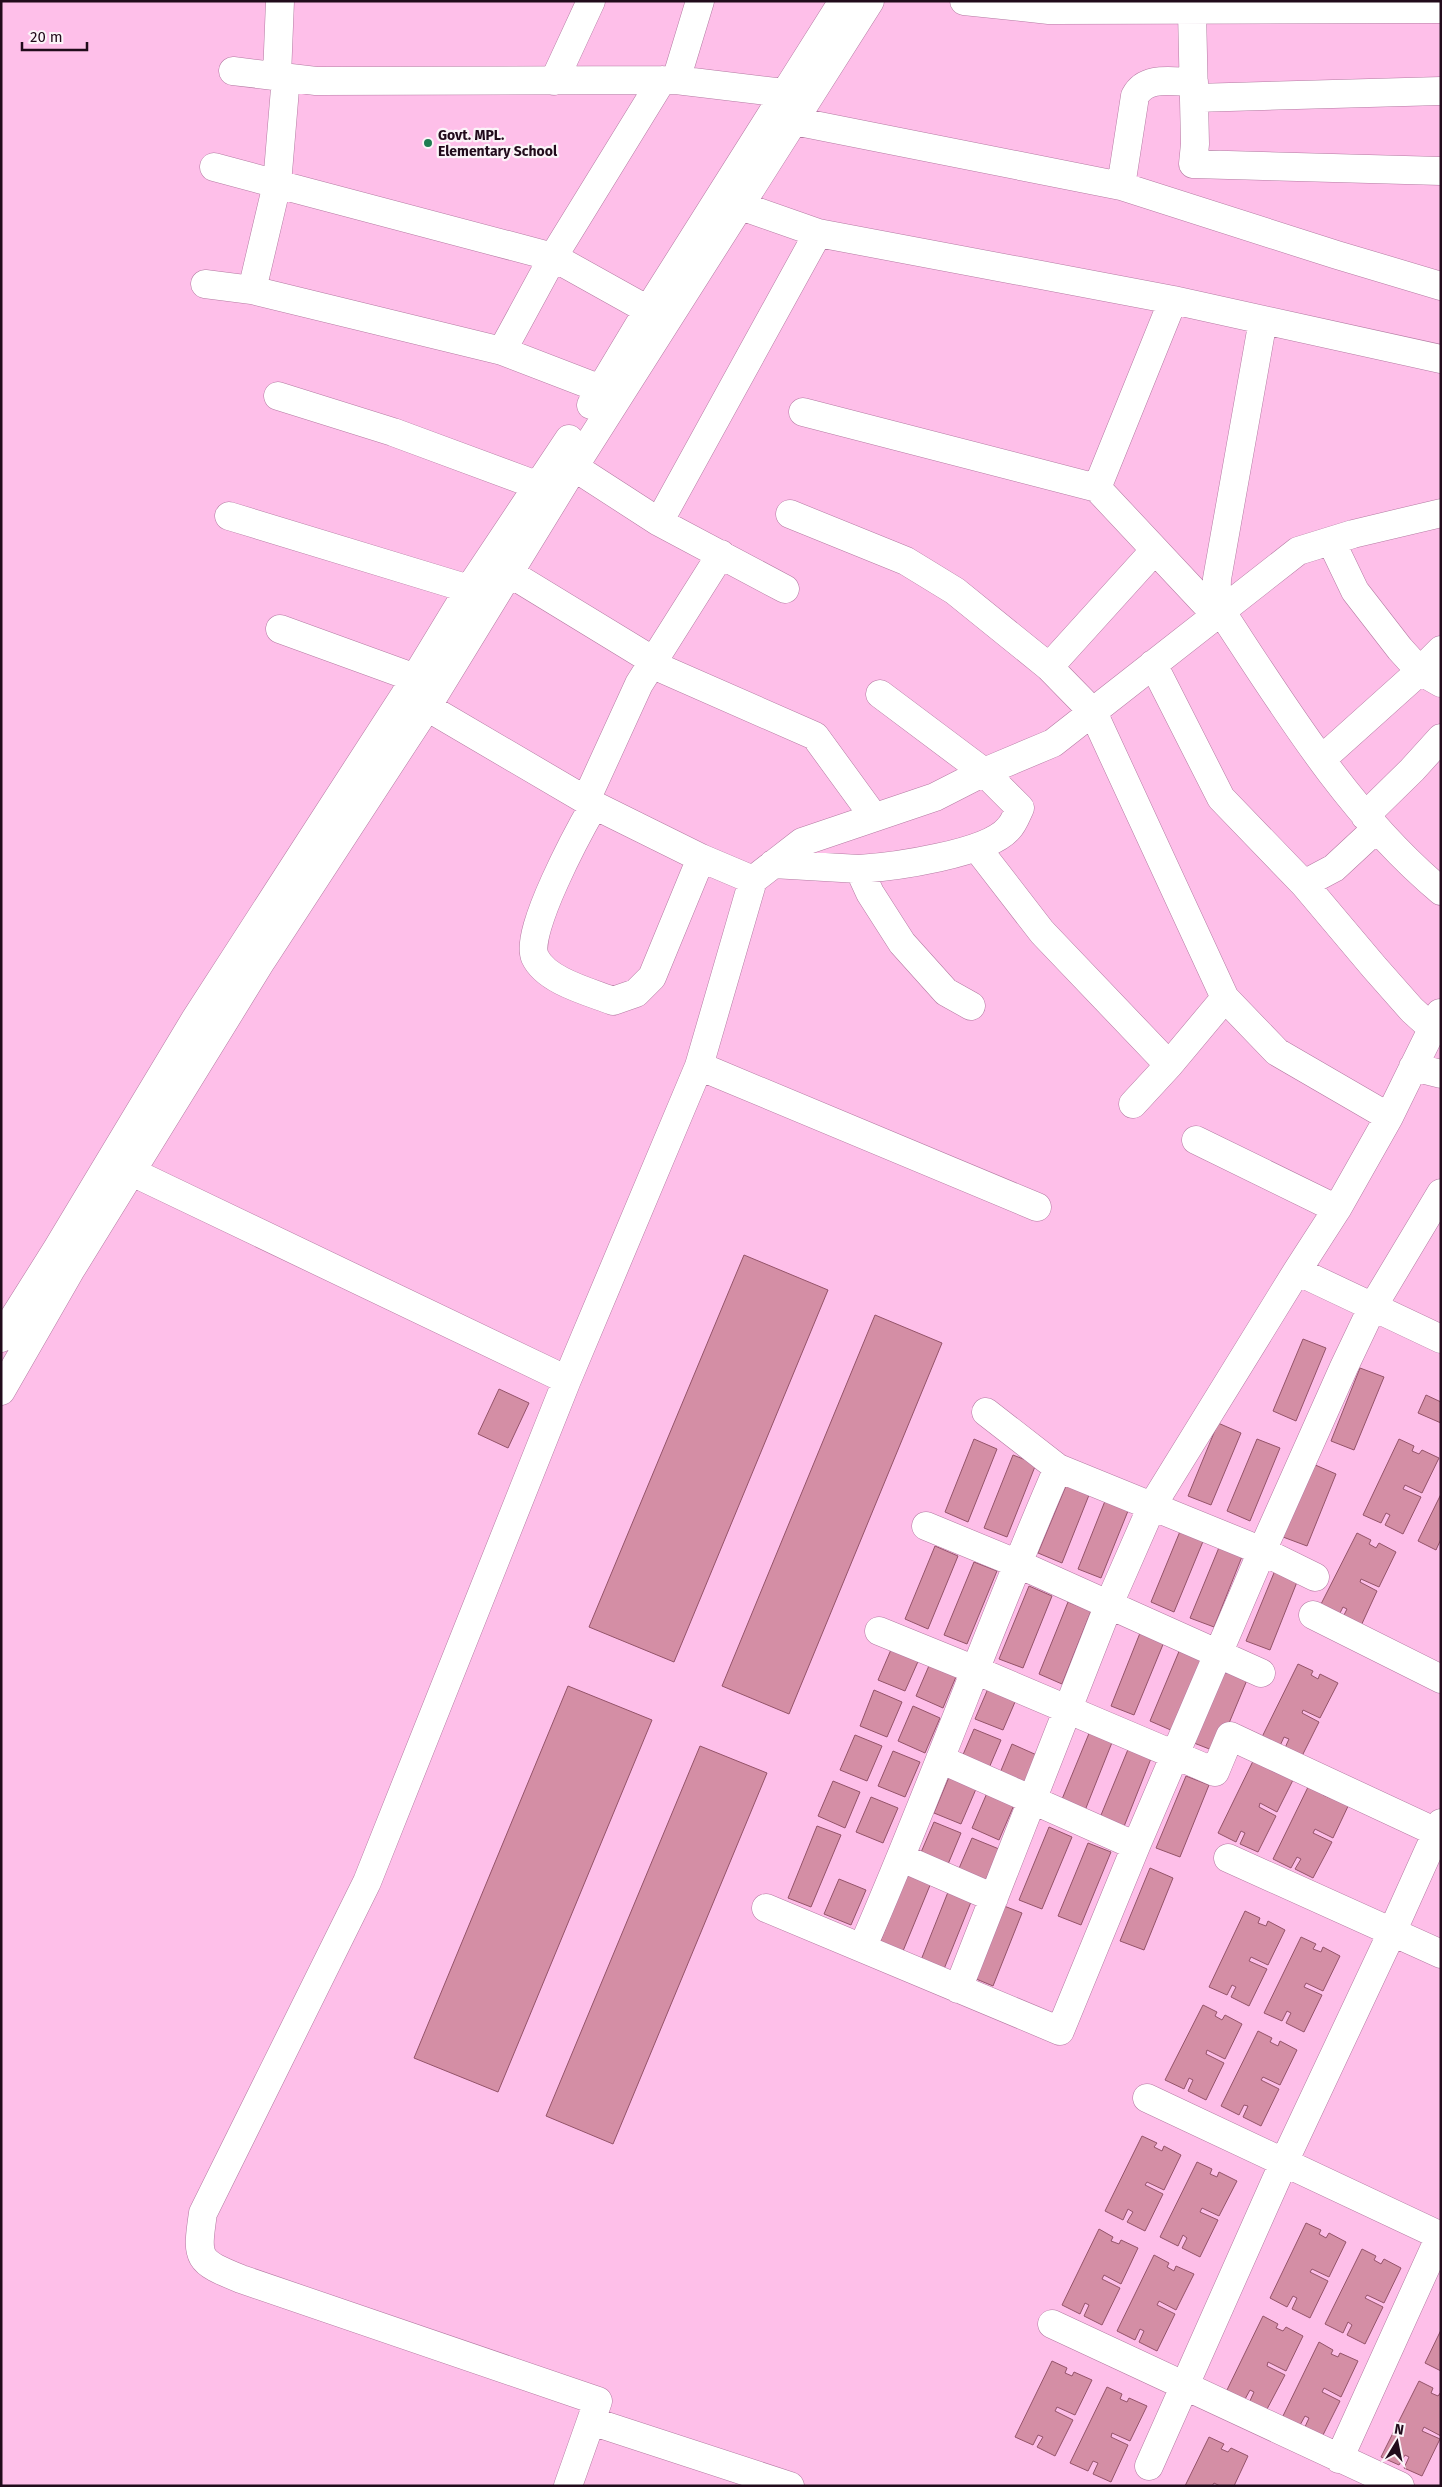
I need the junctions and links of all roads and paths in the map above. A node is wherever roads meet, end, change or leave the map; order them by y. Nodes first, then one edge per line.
1 (280, 1) edge
2 (591, 1) edge
3 (700, 1) edge
4 (843, 1) edge
5 (870, 1) edge
6 (964, 1) edge
7 (1049, 6) edge
8 (1165, 6) edge
9 (1441, 9) edge
10 (1192, 11) junction
11 (828, 13) edge
12 (233, 71) dead end
13 (282, 77) junction
14 (669, 80) junction
15 (554, 82) junction
16 (1194, 90) junction
17 (1441, 91) edge
18 (784, 92) junction
19 (794, 122) junction
20 (1193, 164) junction
21 (214, 167) dead end
22 (1441, 171) edge
23 (277, 184) junction
24 (1121, 186) junction
25 (741, 206) junction
26 (1187, 208) junction
27 (818, 234) junction
28 (553, 257) junction
29 (205, 284) dead end
30 (1441, 286) edge
31 (252, 290) junction
32 (1173, 300) junction
33 (648, 310) junction
34 (1263, 320) junction
35 (502, 351) junction
36 (1441, 359) edge
37 (601, 389) junction
38 (278, 396) dead end
39 (803, 412) dead end
40 (574, 467) junction
41 (539, 486) junction
42 (1097, 488) junction
43 (790, 514) dead end
44 (229, 516) dead end
45 (1438, 518) edge
46 (659, 522) junction
47 (1331, 541) junction
48 (1154, 551) junction
49 (721, 554) junction
50 (499, 567) junction
51 (469, 589) junction
52 (785, 589) dead end
53 (1219, 613) junction
54 (280, 629) dead end
55 (1441, 650) edge
56 (652, 660) junction
57 (1153, 664) junction
58 (1049, 667) junction
59 (1430, 677) edge
60 (415, 678) junction
61 (880, 694) dead end
62 (427, 707) junction
63 (1093, 712) junction
64 (1441, 738) edge
65 (1322, 759) junction
66 (984, 772) junction
67 (590, 803) junction
68 (874, 817) junction
69 (1370, 823) junction
70 (977, 848) junction
71 (701, 858) junction
72 (859, 868) junction
73 (763, 872) junction
74 (1304, 884) junction
75 (1441, 891) edge
76 (1225, 998) junction
77 (970, 1006) dead end
78 (1437, 1020) edge
79 (1169, 1065) junction
80 (700, 1066) junction
81 (1413, 1067) junction
82 (1441, 1074) edge
83 (1133, 1104) dead end
84 (1389, 1117) junction
85 (1196, 1140) dead end
86 (132, 1172) junction
87 (1441, 1192) edge
88 (1036, 1207) dead end
89 (1337, 1209) junction
90 (1297, 1271) junction
91 (1372, 1308) junction
92 (1, 1338) edge
93 (1441, 1339) edge
94 (567, 1380) junction
95 (1, 1391) edge
96 (986, 1412) dead end
97 (1058, 1468) junction
98 (1152, 1506) junction
99 (926, 1526) dead end
100 (1262, 1551) junction
101 (1016, 1563) junction
102 (1315, 1577) dead end
103 (1109, 1604) junction
104 (1313, 1614) dead end
105 (879, 1631) dead end
106 (1220, 1653) junction
107 (975, 1670) junction
108 (1261, 1673) dead end
109 (1441, 1679) edge
110 (1069, 1710) junction
111 (1176, 1754) junction
112 (940, 1760) junction
113 (1034, 1800) junction
114 (1439, 1828) edge
115 (1136, 1846) junction
116 (902, 1858) junction
117 (1228, 1858) dead end
118 (994, 1898) junction
119 (766, 1908) dead end
120 (1393, 1930) junction
121 (863, 1946) junction
122 (1441, 1954) edge
123 (958, 1990) junction
124 (1147, 2098) dead end
125 (1284, 2162) junction
126 (1440, 2236) edge
127 (1052, 2324) dead end
128 (1184, 2384) junction
129 (591, 2421) junction
130 (1339, 2459) junction
131 (1148, 2466) dead end
132 (568, 2486) edge
133 (790, 2486) edge
134 (1400, 2486) edge

1 - 13 street
2 - 15 street
3 - 14 street
4 - 11 street
5 - 19 street
6 - 7 street
7 - 8 street
8 - 10 street
9 - 10 street
10 - 16 street
11 - 18 street
12 - 13 street
13 - 15 street
13 - 23 street
14 - 15 street
14 - 18 street
14 - 28 street
16 - 17 street
16 - 20 street
16 - 24 street
18 - 33 street
19 - 24 street
19 - 25 street
20 - 22 street
20 - 26 street
21 - 23 street
23 - 28 street
23 - 31 street
24 - 26 street
25 - 27 street
25 - 40 street
26 - 30 street
27 - 32 street
27 - 46 street
28 - 33 street
28 - 35 street
29 - 31 street
31 - 35 street
32 - 34 street
32 - 42 street
33 - 37 street
34 - 36 street
34 - 53 street
35 - 37 street
37 - 41 street
38 - 41 street
39 - 42 street
40 - 46 street
40 - 50 street
41 - 50 street
42 - 48 street
43 - 58 street
44 - 51 street
45 - 47 street
46 - 49 street
47 - 53 street
47 - 59 street
48 - 53 street
48 - 58 street
49 - 52 street
49 - 56 street
50 - 51 street
50 - 56 street
50 - 62 street
51 - 60 street
53 - 57 street
53 - 65 street
54 - 60 street
55 - 59 street
56 - 67 street
56 - 68 street
57 - 63 street
57 - 74 street
58 - 63 street
59 - 65 street
60 - 92 street
61 - 66 street
62 - 67 street
62 - 86 street
63 - 66 street
63 - 76 street
64 - 69 street
65 - 69 street
66 - 68 street
66 - 70 street
67 - 71 street
67 - 71 street
68 - 73 street
69 - 74 street
69 - 75 street
70 - 72 street
70 - 79 street
71 - 73 street
72 - 73 street
72 - 77 street
73 - 80 street
74 - 78 street
76 - 79 street
76 - 84 street
78 - 81 street
79 - 83 street
80 - 88 street
80 - 94 street
81 - 82 street
81 - 84 street
84 - 89 street
85 - 89 street
86 - 94 street
86 - 95 street
87 - 91 street
89 - 90 street
90 - 91 street
90 - 98 street
91 - 93 street
91 - 100 street
94 - 129 street
96 - 97 street
97 - 98 street
97 - 101 street
98 - 100 street
98 - 103 street
99 - 101 street
100 - 102 street
100 - 106 street
101 - 103 street
101 - 107 street
103 - 106 street
103 - 110 street
104 - 109 street
105 - 107 street
106 - 108 street
106 - 111 street
107 - 110 street
107 - 112 street
110 - 111 street
110 - 113 street
111 - 114 street
111 - 115 street
112 - 113 street
112 - 116 street
113 - 115 street
113 - 118 street
114 - 120 street
115 - 123 street
116 - 118 street
116 - 121 street
117 - 120 street
118 - 123 street
119 - 121 street
120 - 122 street
120 - 125 street
121 - 123 street
124 - 125 street
125 - 126 street
125 - 128 street
126 - 130 street
127 - 128 street
128 - 130 street
128 - 131 street
129 - 132 street
129 - 133 street
130 - 134 street

